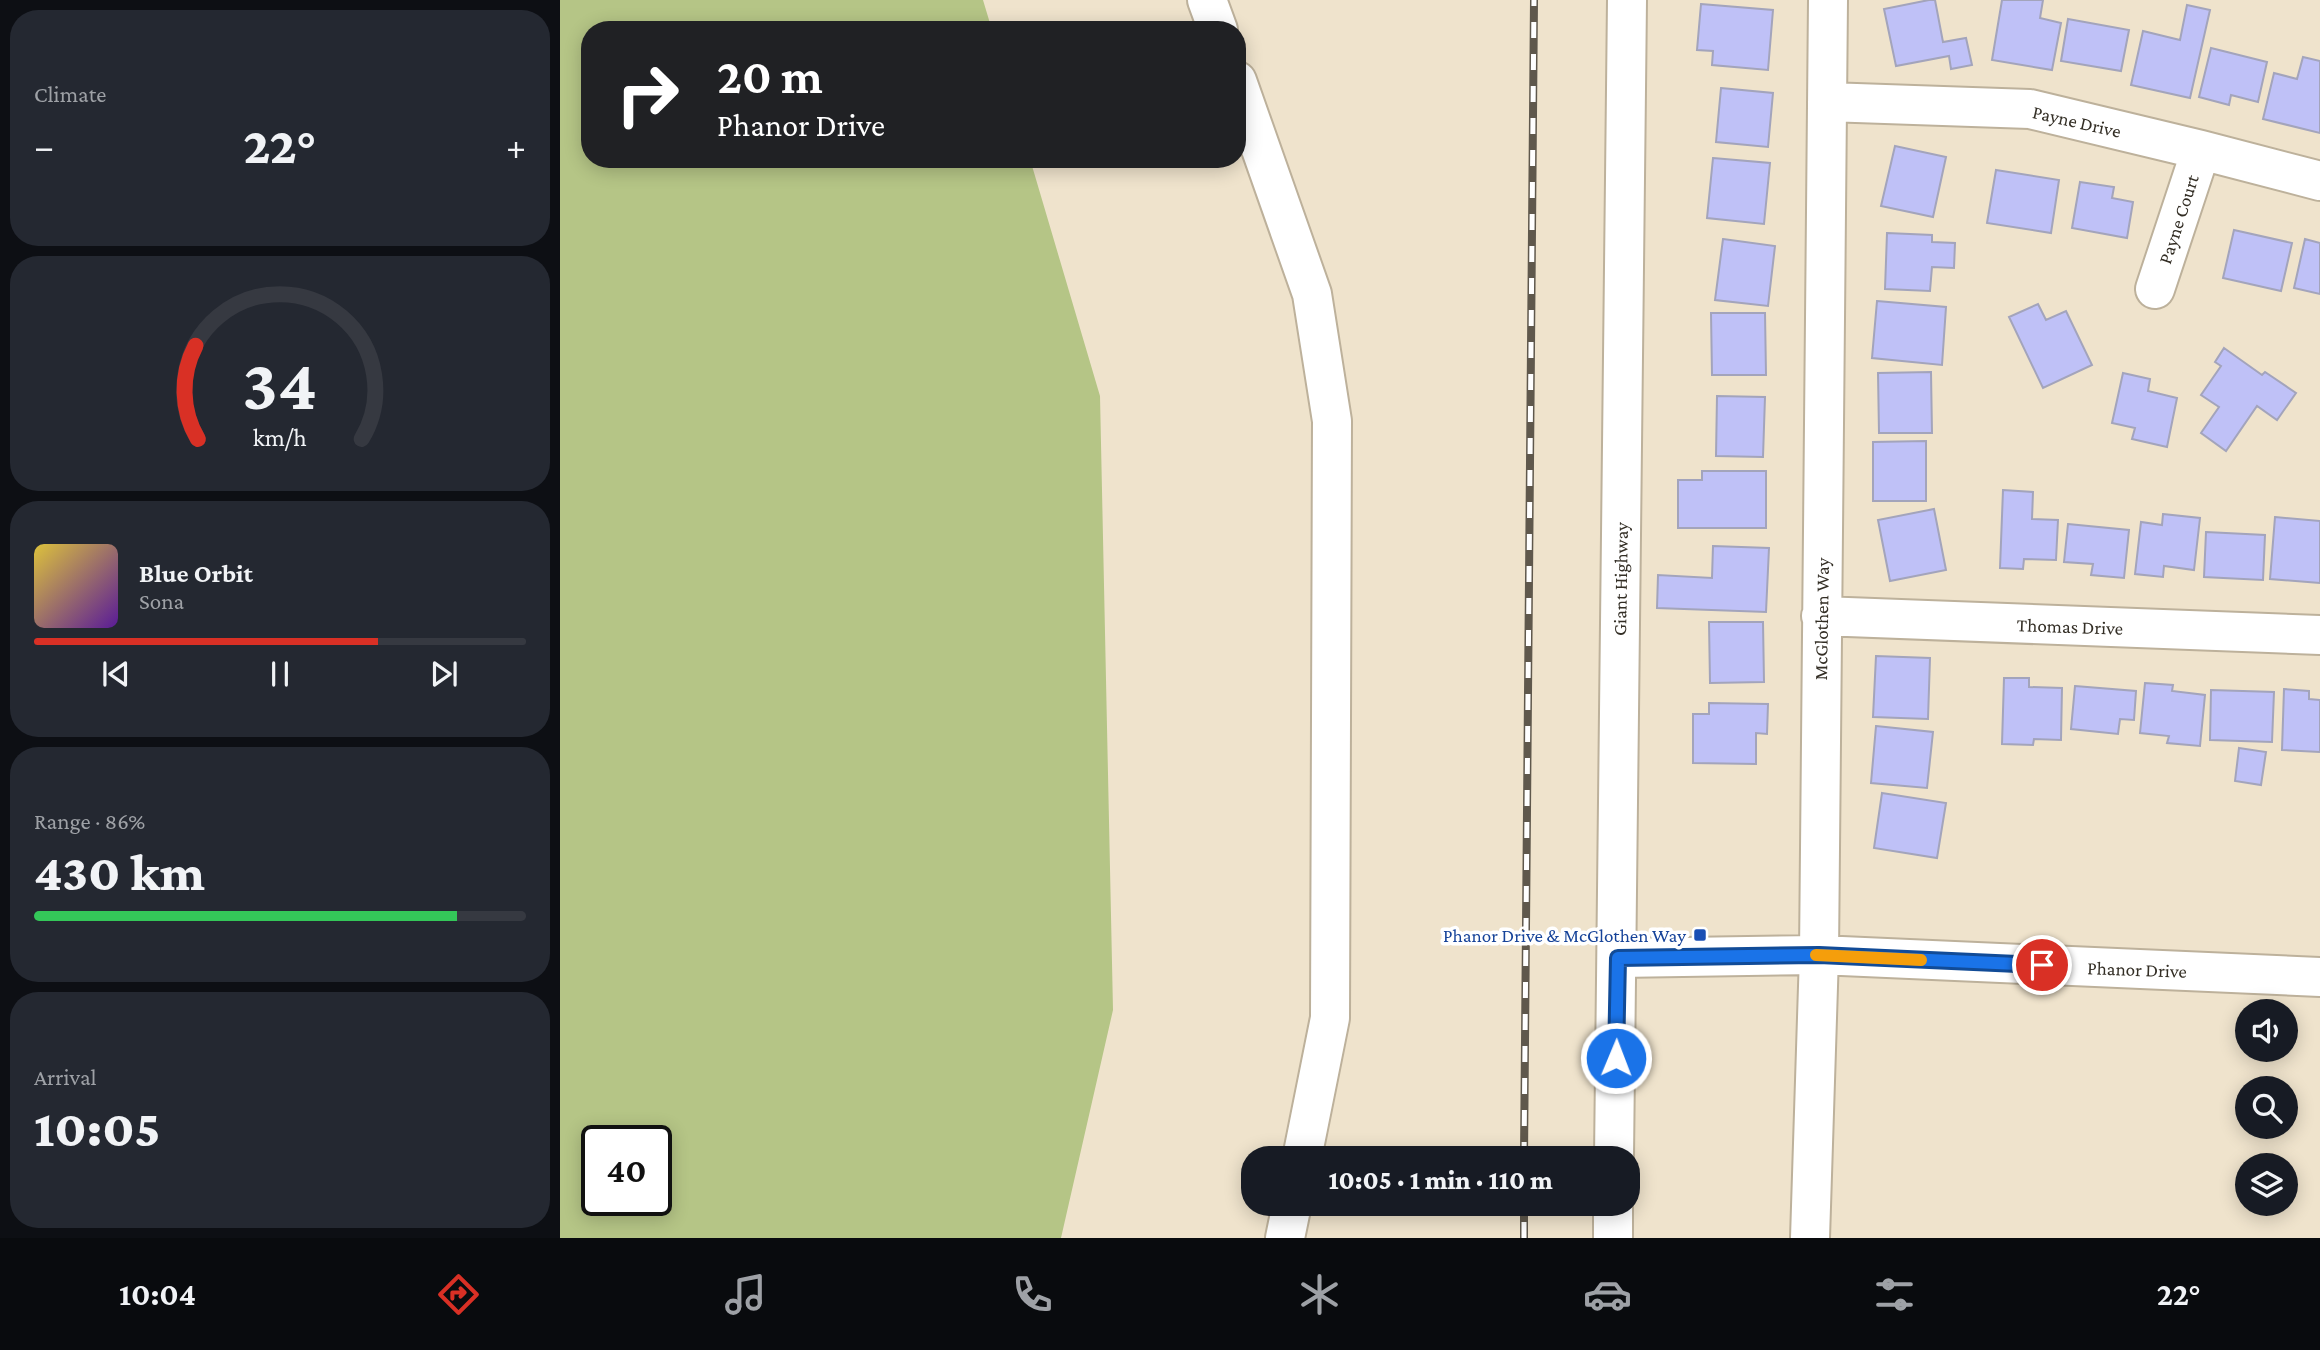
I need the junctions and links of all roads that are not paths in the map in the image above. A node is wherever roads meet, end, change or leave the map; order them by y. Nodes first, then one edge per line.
1 (1206, 0) edge
2 (1627, 0) edge
3 (1828, 0) edge
4 (1214, 21) edge
5 (1827, 102) junction
6 (1246, 107) edge
7 (2201, 149) junction
8 (2320, 181) edge
9 (2155, 289) dead end
10 (1821, 616) junction
11 (2320, 635) edge
12 (1819, 955) junction
13 (1618, 958) junction
14 (2320, 977) edge
15 (1303, 1146) edge
16 (1614, 1146) edge
17 (1290, 1216) edge
18 (1614, 1216) edge
19 (1285, 1238) edge
20 (1613, 1238) edge
21 (1811, 1238) edge

1 - 4 street
2 - 13 street, Giant Highway
3 - 5 street, McGlothen Way
5 - 7 street, Payne Drive
5 - 10 street, McGlothen Way
6 - 15 street
7 - 8 street, Payne Drive
7 - 9 street, Payne Court
10 - 11 street, Thomas Drive
10 - 12 street, McGlothen Way
12 - 13 street, Phanor Drive
12 - 14 street, Phanor Drive
12 - 21 street, McGlothen Way
13 - 16 street, Giant Highway
17 - 19 street
18 - 20 street

